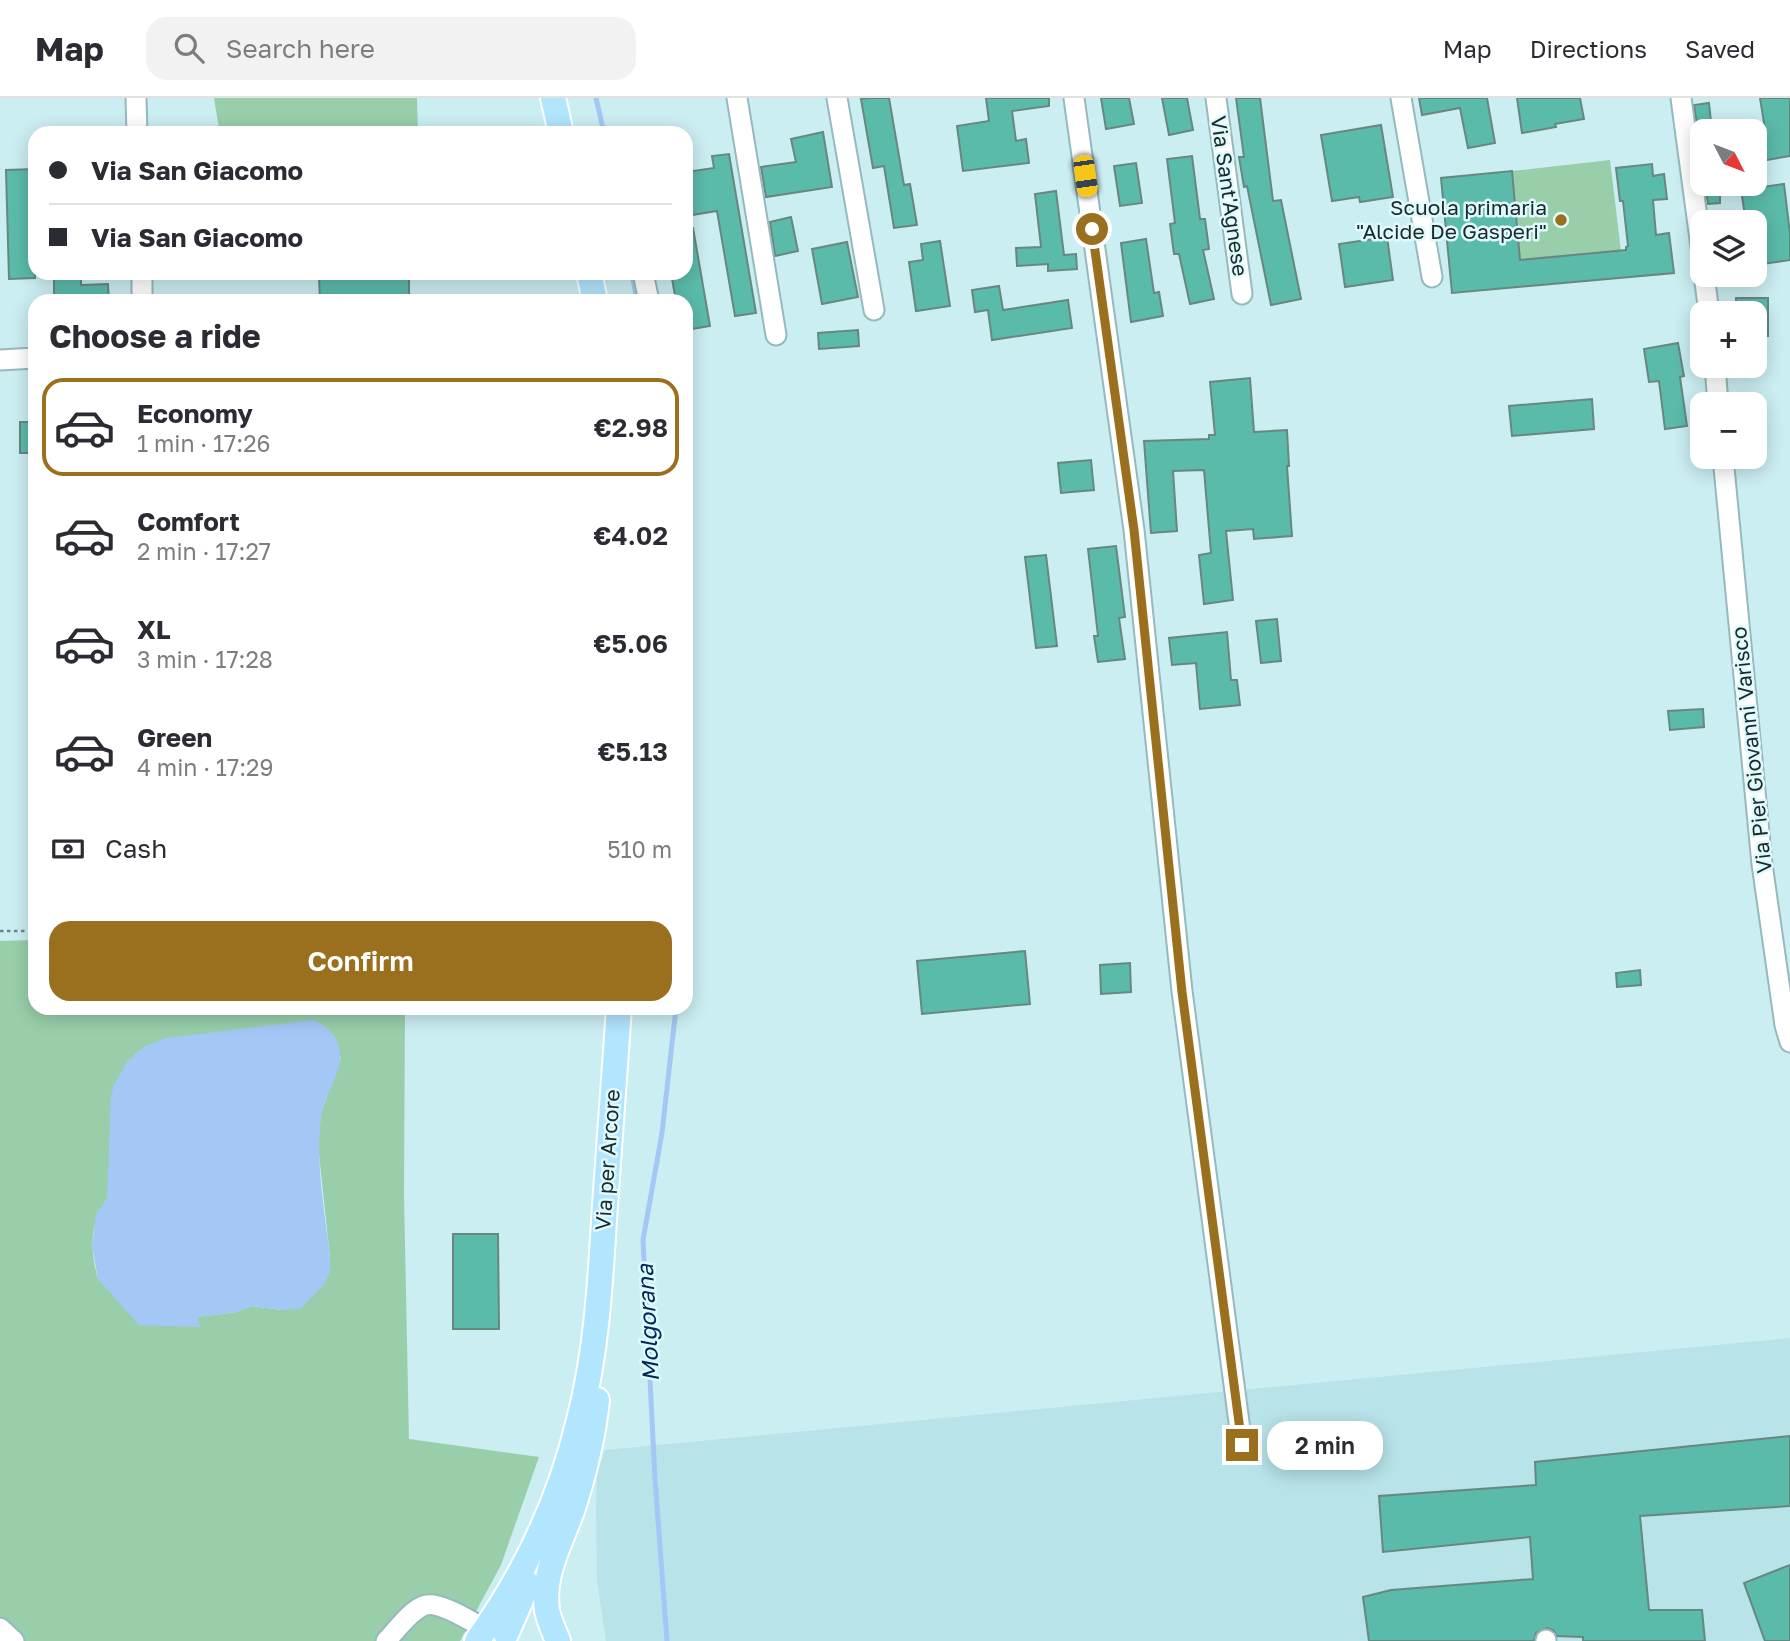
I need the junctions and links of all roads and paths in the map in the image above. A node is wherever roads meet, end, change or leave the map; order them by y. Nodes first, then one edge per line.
1 (136, 98) edge
2 (554, 98) edge
3 (737, 98) edge
4 (837, 98) edge
5 (1074, 98) edge
6 (1216, 98) edge
7 (1401, 98) edge
8 (1681, 98) edge
9 (137, 126) edge
10 (560, 126) edge
11 (1696, 210) edge
12 (1432, 277) dead end
13 (1241, 294) dead end
14 (874, 310) dead end
15 (776, 335) dead end
16 (28, 358) edge
17 (0, 360) edge
18 (1724, 469) edge
19 (0, 931) edge
20 (28, 931) edge
21 (619, 1015) edge
22 (1790, 1042) edge
23 (598, 1312) junction
24 (1242, 1445) dead end
25 (0, 1628) edge
26 (492, 1636) edge
27 (14, 1641) edge
28 (386, 1641) edge
29 (548, 1641) edge
30 (558, 1641) edge

1 - 9 street
2 - 10 main road
3 - 15 street
4 - 14 street
5 - 24 street
6 - 13 street, Via Sant'Agnese
7 - 12 street
8 - 11 street
16 - 17 street
18 - 22 street, Via Pier Giovanni Varisco
19 - 20 path
21 - 23 main road, Via per Arcore
23 - 26 main road
23 - 30 main road
25 - 27 street
26 - 28 street
26 - 29 main road

